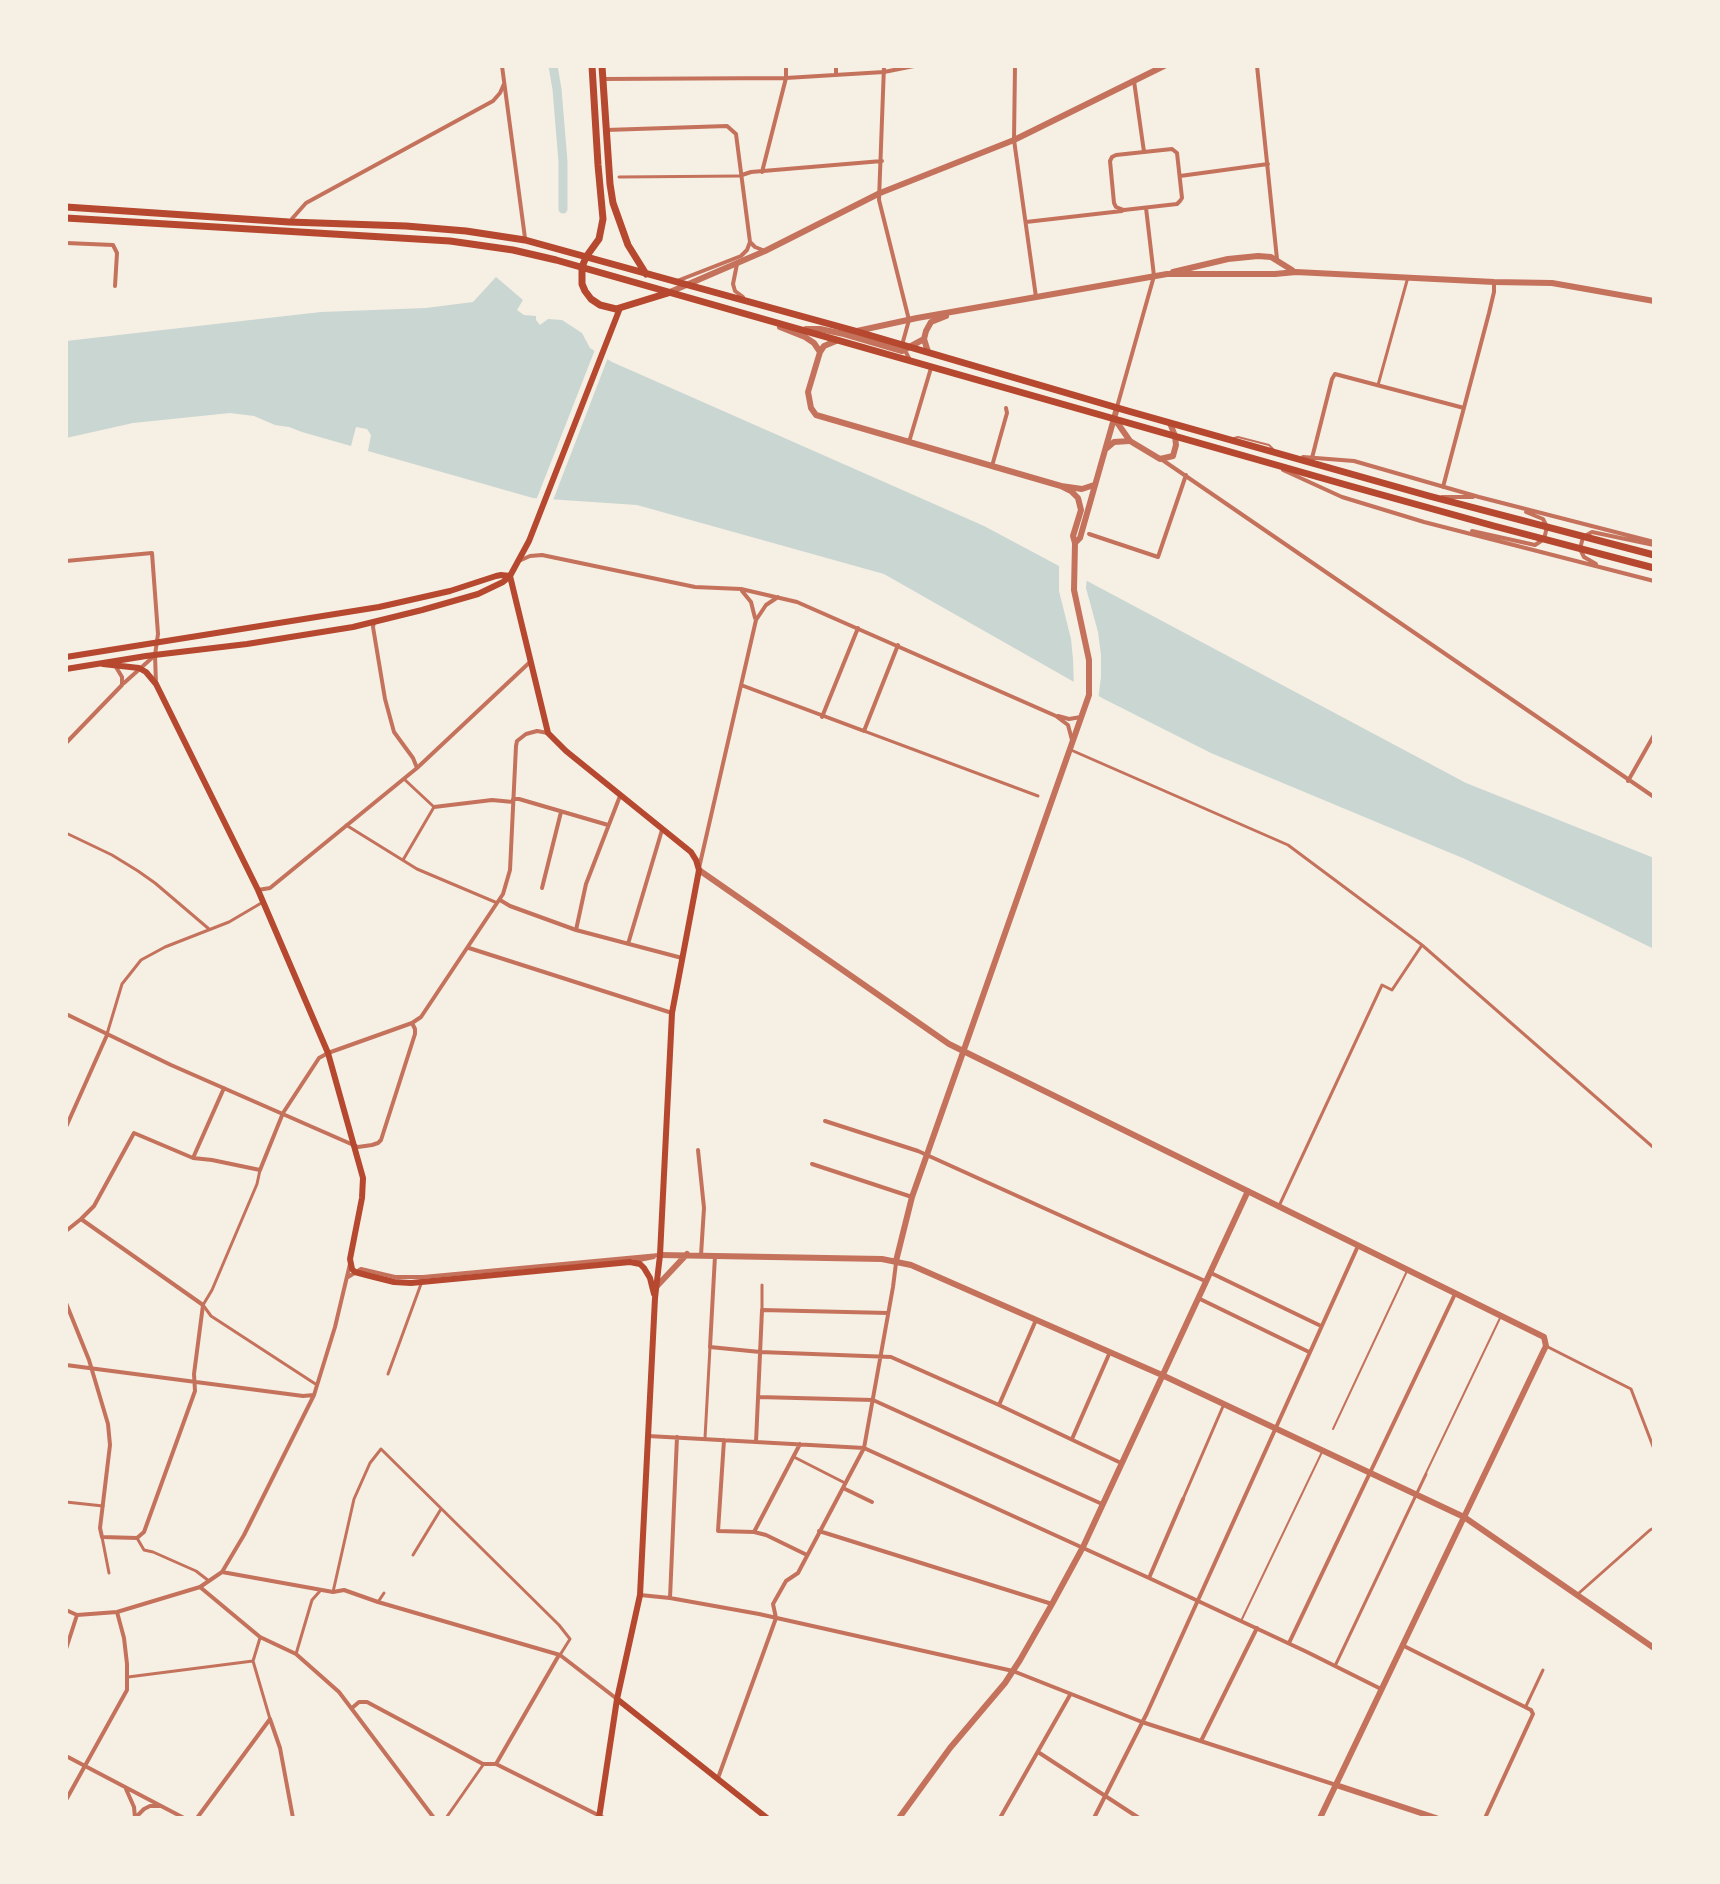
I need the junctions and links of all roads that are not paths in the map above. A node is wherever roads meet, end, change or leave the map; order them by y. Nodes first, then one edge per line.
1 (502, 66) edge
2 (592, 66) edge
3 (602, 66) edge
4 (786, 66) edge
5 (836, 66) edge
6 (914, 66) edge
7 (1015, 66) edge
8 (1164, 66) edge
9 (1257, 66) edge
10 (884, 69) edge
11 (836, 75) junction
12 (786, 78) junction
13 (603, 79) junction
14 (1134, 81) junction
15 (504, 84) junction
16 (493, 101) junction
17 (508, 106) junction
18 (606, 130) junction
19 (1014, 140) junction
20 (1144, 152) junction
21 (882, 161) junction
22 (1268, 164) junction
23 (762, 172) junction
24 (741, 176) junction
25 (1180, 176) junction
26 (619, 177) dead end
27 (880, 193) junction
28 (66, 207) edge
29 (1146, 208) junction
30 (1124, 210) junction
31 (66, 218) edge
32 (289, 222) junction
33 (1026, 222) junction
34 (525, 240) junction
35 (750, 242) junction
36 (66, 243) edge
37 (765, 251) junction
38 (586, 257) junction
39 (1277, 262) junction
40 (737, 264) junction
41 (582, 267) junction
42 (1296, 272) junction
43 (646, 274) junction
44 (1245, 274) junction
45 (1154, 276) junction
46 (1408, 277) junction
47 (675, 282) junction
48 (1494, 282) junction
49 (644, 285) junction
50 (686, 285) junction
51 (115, 286) dead end
52 (670, 292) junction
53 (1036, 297) junction
54 (1654, 301) edge
55 (629, 304) junction
56 (620, 308) junction
57 (771, 308) junction
58 (956, 312) junction
59 (909, 320) junction
60 (768, 321) junction
61 (799, 329) junction
62 (855, 331) junction
63 (924, 339) junction
64 (838, 340) junction
65 (905, 347) junction
66 (820, 352) junction
67 (928, 352) junction
68 (910, 360) junction
69 (932, 366) junction
70 (1378, 385) junction
71 (1006, 408) dead end
72 (1117, 408) junction
73 (1464, 408) junction
74 (1114, 418) junction
75 (1170, 423) junction
76 (1175, 436) junction
77 (1130, 441) junction
78 (909, 442) junction
79 (1104, 450) junction
80 (1173, 456) junction
81 (1291, 457) junction
82 (1312, 458) junction
83 (1160, 459) junction
84 (1275, 465) junction
85 (992, 466) junction
86 (1184, 474) junction
87 (1094, 485) junction
88 (1061, 486) junction
89 (1443, 487) junction
90 (1429, 496) junction
91 (1479, 497) junction
92 (1513, 506) junction
93 (1443, 527) junction
94 (1547, 527) junction
95 (1089, 534) dead end
96 (1583, 537) junction
97 (1544, 539) junction
98 (1075, 543) junction
99 (1654, 544) edge
100 (1580, 549) junction
101 (1654, 555) edge
102 (66, 561) edge
103 (519, 561) junction
104 (1601, 567) junction
105 (1654, 568) edge
106 (510, 576) junction
107 (1653, 580) edge
108 (741, 589) junction
109 (778, 597) junction
110 (756, 620) junction
111 (374, 622) junction
112 (858, 628) junction
113 (157, 641) junction
114 (898, 645) junction
115 (155, 655) junction
116 (66, 657) edge
117 (530, 662) junction
118 (103, 664) junction
119 (115, 665) junction
120 (139, 668) junction
121 (66, 669) edge
122 (156, 684) junction
123 (122, 685) junction
124 (741, 685) junction
125 (1056, 716) junction
126 (1082, 716) junction
127 (822, 717) junction
128 (864, 731) junction
129 (548, 733) junction
130 (1654, 735) edge
131 (66, 743) edge
132 (1071, 747) junction
133 (417, 768) junction
134 (404, 779) junction
135 (1628, 781) junction
136 (620, 796) junction
137 (1038, 796) dead end
138 (1654, 797) edge
139 (513, 800) junction
140 (434, 807) junction
141 (561, 812) junction
142 (346, 825) junction
143 (608, 825) junction
144 (662, 830) junction
145 (66, 833) edge
146 (403, 860) junction
147 (699, 870) junction
148 (542, 888) dead end
149 (258, 890) junction
150 (263, 902) junction
151 (499, 902) junction
152 (209, 929) junction
153 (576, 930) junction
154 (628, 944) junction
155 (1422, 945) junction
156 (469, 947) junction
157 (682, 958) junction
158 (672, 1013) junction
159 (66, 1014) edge
160 (412, 1023) junction
161 (107, 1034) junction
162 (963, 1051) junction
163 (328, 1053) junction
164 (224, 1088) junction
165 (283, 1113) junction
166 (825, 1121) dead end
167 (66, 1127) edge
168 (354, 1145) junction
169 (1654, 1148) edge
170 (698, 1150) dead end
171 (927, 1155) junction
172 (193, 1158) junction
173 (812, 1164) dead end
174 (260, 1170) junction
175 (1248, 1191) junction
176 (912, 1197) junction
177 (1279, 1207) junction
178 (81, 1219) junction
179 (66, 1231) edge
180 (1358, 1246) junction
181 (687, 1254) junction
182 (660, 1255) junction
183 (701, 1255) junction
184 (715, 1255) junction
185 (896, 1261) junction
186 (630, 1262) junction
187 (350, 1264) junction
188 (1407, 1270) junction
189 (355, 1272) junction
190 (1209, 1272) junction
191 (346, 1279) junction
192 (428, 1280) junction
193 (1205, 1281) junction
194 (762, 1285) dead end
195 (657, 1286) junction
196 (1455, 1294) junction
197 (655, 1298) junction
198 (1198, 1298) junction
199 (66, 1303) edge
200 (203, 1305) junction
201 (762, 1310) junction
202 (888, 1313) junction
203 (1501, 1316) junction
204 (1036, 1320) junction
205 (1321, 1326) junction
206 (1546, 1346) junction
207 (710, 1347) junction
208 (760, 1352) junction
209 (1110, 1352) junction
210 (1309, 1352) junction
211 (880, 1356) junction
212 (66, 1365) edge
213 (92, 1368) junction
214 (388, 1374) dead end
215 (1162, 1375) junction
216 (195, 1382) junction
217 (317, 1385) junction
218 (314, 1395) junction
219 (758, 1397) junction
220 (873, 1400) junction
221 (1224, 1404) junction
222 (999, 1405) junction
223 (1275, 1428) junction
224 (1333, 1429) dead end
225 (648, 1436) junction
226 (677, 1437) junction
227 (705, 1438) junction
228 (1072, 1439) junction
229 (724, 1440) junction
230 (756, 1442) junction
231 (800, 1444) junction
232 (864, 1448) junction
233 (1654, 1449) edge
234 (1323, 1451) junction
235 (794, 1457) junction
236 (1121, 1463) junction
237 (1370, 1473) junction
238 (1426, 1474) joint
239 (844, 1486) junction
240 (1416, 1494) junction
241 (1183, 1499) joint
242 (66, 1502) edge
243 (872, 1502) dead end
244 (1102, 1504) junction
245 (103, 1506) junction
246 (441, 1509) junction
247 (1464, 1517) junction
248 (1654, 1528) edge
249 (819, 1531) junction
250 (754, 1532) junction
251 (102, 1537) junction
252 (139, 1538) junction
253 (1083, 1547) junction
254 (413, 1555) dead end
255 (807, 1555) junction
256 (222, 1572) junction
257 (109, 1573) dead end
258 (1149, 1578) junction
259 (209, 1581) junction
260 (200, 1587) junction
261 (321, 1589) junction
262 (333, 1592) junction
263 (384, 1593) dead end
264 (640, 1595) junction
265 (1576, 1596) junction
266 (670, 1598) junction
267 (1197, 1600) junction
268 (378, 1602) junction
269 (1052, 1604) junction
270 (66, 1610) edge
271 (117, 1612) junction
272 (77, 1615) junction
273 (776, 1618) junction
274 (1241, 1621) junction
275 (1257, 1628) junction
276 (260, 1637) junction
277 (1289, 1643) junction
278 (1402, 1645) junction
279 (66, 1646) edge
280 (1654, 1648) edge
281 (296, 1654) junction
282 (560, 1655) junction
283 (253, 1661) junction
284 (1335, 1666) junction
285 (1543, 1670) dead end
286 (1013, 1671) junction
287 (128, 1677) junction
288 (1381, 1689) junction
289 (1070, 1695) junction
290 (617, 1699) junction
291 (1525, 1707) junction
292 (352, 1708) junction
293 (270, 1719) junction
294 (1142, 1722) junction
295 (1201, 1742) junction
296 (1038, 1752) junction
297 (66, 1756) edge
298 (483, 1764) junction
299 (496, 1764) junction
300 (85, 1766) junction
301 (718, 1778) junction
302 (1336, 1785) junction
303 (125, 1787) junction
304 (1106, 1797) junction
305 (66, 1800) edge
306 (163, 1806) junction
307 (761, 1816) edge
308 (601, 1817) edge
309 (135, 1818) edge
310 (184, 1818) edge
311 (197, 1818) edge
312 (293, 1818) edge
313 (434, 1818) edge
314 (446, 1818) edge
315 (899, 1818) edge
316 (1000, 1818) edge
317 (1094, 1818) edge
318 (1139, 1818) edge
319 (1320, 1818) edge
320 (1436, 1818) edge
321 (1485, 1818) edge

1 - 15 street
2 - 38 highway
3 - 13 highway
4 - 12 street
5 - 11 street
6 - 10 street
7 - 19 street
8 - 14 street
9 - 22 street
10 - 11 street
10 - 21 street
11 - 12 street
12 - 13 street
12 - 23 street
13 - 18 highway
14 - 19 street
14 - 20 street
15 - 16 street
15 - 17 street
16 - 17 street
16 - 32 street
17 - 34 street
18 - 24 street
18 - 43 highway
19 - 27 street
19 - 33 street
20 - 25 street
20 - 30 street
21 - 23 street
21 - 27 street
22 - 25 street
22 - 39 street
23 - 24 street
24 - 26 street
24 - 35 street
25 - 29 street
27 - 37 street
27 - 59 street
28 - 32 highway
29 - 30 street
29 - 45 street
30 - 33 street
31 - 41 highway
32 - 34 highway
33 - 53 street
34 - 38 highway
35 - 37 street
35 - 47 street
36 - 51 street
37 - 40 street
38 - 41 highway
38 - 43 highway
39 - 42 street
39 - 44 street
39 - 45 street
40 - 50 street
40 - 57 street
41 - 49 highway
41 - 56 highway
42 - 44 street
42 - 46 street
43 - 47 highway
43 - 49 highway
44 - 45 street
45 - 53 street
45 - 72 street
46 - 48 street
46 - 70 street
47 - 50 highway
48 - 54 street
48 - 73 street
49 - 52 highway
49 - 55 highway
50 - 52 street
50 - 57 highway
52 - 55 highway
52 - 60 highway
53 - 58 street
55 - 56 highway
56 - 103 main road
57 - 62 highway
58 - 59 street
58 - 63 street
59 - 62 street
59 - 65 street
60 - 61 highway
60 - 66 street
61 - 64 highway
61 - 65 street
62 - 65 highway
63 - 65 street
63 - 67 street
64 - 66 street
64 - 68 highway
65 - 67 highway
65 - 68 street
66 - 78 street
67 - 72 highway
68 - 69 highway
69 - 74 highway
69 - 78 street
70 - 73 street
70 - 82 street
71 - 85 street
72 - 74 street
72 - 75 highway
73 - 89 street
74 - 76 highway
74 - 77 street
74 - 79 street
75 - 76 street
75 - 81 highway
76 - 80 street
76 - 84 highway
77 - 79 street
77 - 83 street
78 - 85 street
79 - 87 street
80 - 83 street
80 - 86 street
81 - 82 street
81 - 90 highway
82 - 89 street
83 - 86 street
84 - 93 street
84 - 97 highway
85 - 88 street
86 - 95 street
86 - 135 street
87 - 88 street
87 - 98 street
88 - 98 street
89 - 91 street
90 - 91 street
90 - 94 highway
91 - 92 street
92 - 94 street
92 - 99 street
93 - 97 street
93 - 104 street
94 - 96 highway
94 - 97 street
96 - 99 street
96 - 100 street
96 - 101 highway
97 - 100 highway
98 - 126 street
100 - 104 street
100 - 105 highway
102 - 113 street
103 - 106 main road
103 - 108 street
104 - 107 street
106 - 111 main road
106 - 113 main road
106 - 117 main road
108 - 109 street
108 - 110 street
109 - 110 street
109 - 112 street
110 - 124 street
111 - 115 main road
111 - 133 street
112 - 114 street
112 - 127 street
113 - 115 street
113 - 116 main road
114 - 125 street
114 - 128 street
115 - 118 main road
115 - 120 street
115 - 122 street
117 - 129 main road
117 - 133 street
118 - 119 main road
118 - 121 main road
119 - 120 main road
119 - 123 street
120 - 122 main road
120 - 123 street
122 - 149 main road
123 - 131 street
124 - 127 street
124 - 147 street
125 - 126 street
125 - 132 street
126 - 132 street
127 - 128 street
128 - 137 street
129 - 136 main road
129 - 139 street
130 - 135 street
132 - 155 street
132 - 162 street
133 - 134 street
134 - 140 street
134 - 142 street
135 - 138 street
136 - 143 street
136 - 144 main road
139 - 140 street
139 - 141 street
139 - 151 street
140 - 146 street
141 - 143 street
141 - 148 street
142 - 146 street
142 - 149 street
143 - 153 street
144 - 147 main road
144 - 154 street
145 - 152 street
146 - 151 street
147 - 157 main road
147 - 162 street
149 - 150 main road
150 - 152 street
150 - 163 main road
151 - 153 street
151 - 156 street
152 - 161 street
153 - 154 street
154 - 157 street
155 - 169 street
155 - 177 street
156 - 158 street
156 - 160 street
157 - 158 main road
158 - 182 main road
159 - 161 street
160 - 163 street
160 - 168 street
161 - 164 street
161 - 167 street
162 - 171 street
162 - 175 street
163 - 165 street
163 - 168 main road
164 - 165 street
164 - 172 street
165 - 168 street
165 - 174 street
166 - 171 street
168 - 187 main road
170 - 183 street
171 - 176 street
171 - 193 street
172 - 174 street
172 - 178 street
173 - 176 street
174 - 200 street
175 - 177 street
175 - 190 street
176 - 185 street
177 - 180 street
178 - 179 street
178 - 200 street
180 - 188 street
180 - 205 street
181 - 182 street
181 - 183 street
181 - 195 street
182 - 186 street
182 - 192 street
182 - 195 main road
183 - 184 street
184 - 185 street
184 - 207 street
185 - 202 street
185 - 204 street
186 - 192 main road
186 - 197 main road
187 - 189 main road
187 - 191 street
188 - 196 street
188 - 224 lane
189 - 191 street
189 - 192 main road
189 - 192 street
190 - 193 street
190 - 205 street
191 - 217 street
192 - 214 street
193 - 198 street
194 - 201 street
195 - 197 main road
196 - 203 street
196 - 237 street
197 - 225 main road
198 - 210 street
198 - 215 street
199 - 213 street
200 - 216 street
200 - 217 street
201 - 202 street
201 - 208 street
202 - 211 street
203 - 206 street
203 - 238 lane
204 - 209 street
204 - 222 street
205 - 210 street
206 - 233 street
206 - 247 street
207 - 208 street
207 - 227 street
208 - 211 street
208 - 219 street
209 - 215 street
209 - 228 street
210 - 223 street
211 - 220 street
211 - 222 street
212 - 213 street
213 - 216 street
213 - 245 street
215 - 221 street
215 - 236 street
216 - 218 street
216 - 252 street
217 - 218 street
218 - 256 street
219 - 220 street
219 - 230 street
220 - 232 street
220 - 244 street
221 - 223 street
221 - 241 street
222 - 228 street
223 - 234 street
223 - 267 street
225 - 226 street
225 - 264 main road
226 - 227 street
226 - 266 street
227 - 229 street
228 - 236 street
229 - 230 street
229 - 250 street
230 - 231 street
231 - 232 street
231 - 235 street
232 - 239 street
232 - 253 street
234 - 237 street
234 - 274 lane
235 - 239 street
235 - 250 street
236 - 244 street
237 - 240 street
237 - 277 street
238 - 240 street
239 - 243 street
239 - 249 street
240 - 247 street
240 - 284 street
241 - 258 street
242 - 245 street
244 - 253 street
245 - 251 street
246 - 254 street
246 - 262 street
246 - 282 street
247 - 265 street
247 - 278 street
248 - 265 street
249 - 255 street
249 - 269 street
250 - 255 street
251 - 252 street
251 - 257 street
252 - 259 street
253 - 258 street
253 - 269 street
255 - 273 street
256 - 259 street
256 - 261 street
258 - 267 street
259 - 260 street
260 - 271 street
260 - 276 street
261 - 262 street
261 - 281 street
262 - 268 street
263 - 268 street
264 - 266 street
264 - 290 main road
265 - 280 street
266 - 273 street
267 - 274 street
267 - 294 street
268 - 282 street
269 - 286 street
270 - 272 street
271 - 272 street
271 - 287 street
272 - 279 street
273 - 286 street
273 - 301 street
274 - 275 street
275 - 277 street
275 - 295 street
276 - 281 street
276 - 283 street
277 - 284 street
278 - 288 street
278 - 291 street
281 - 292 street
282 - 290 street
282 - 299 street
283 - 287 street
283 - 293 street
284 - 288 street
285 - 291 street
286 - 289 street
286 - 315 street
287 - 300 street
288 - 302 street
289 - 294 street
289 - 296 street
290 - 301 main road
290 - 308 main road
291 - 321 street
292 - 298 street
292 - 313 street
293 - 311 street
293 - 312 street
294 - 295 street
294 - 304 street
295 - 302 street
296 - 304 street
296 - 316 street
297 - 300 street
298 - 299 street
298 - 314 street
299 - 308 street
300 - 303 street
300 - 305 street
301 - 307 main road
302 - 319 street
302 - 320 street
303 - 306 street
303 - 309 street
304 - 317 street
304 - 318 street
306 - 309 street
306 - 310 street

